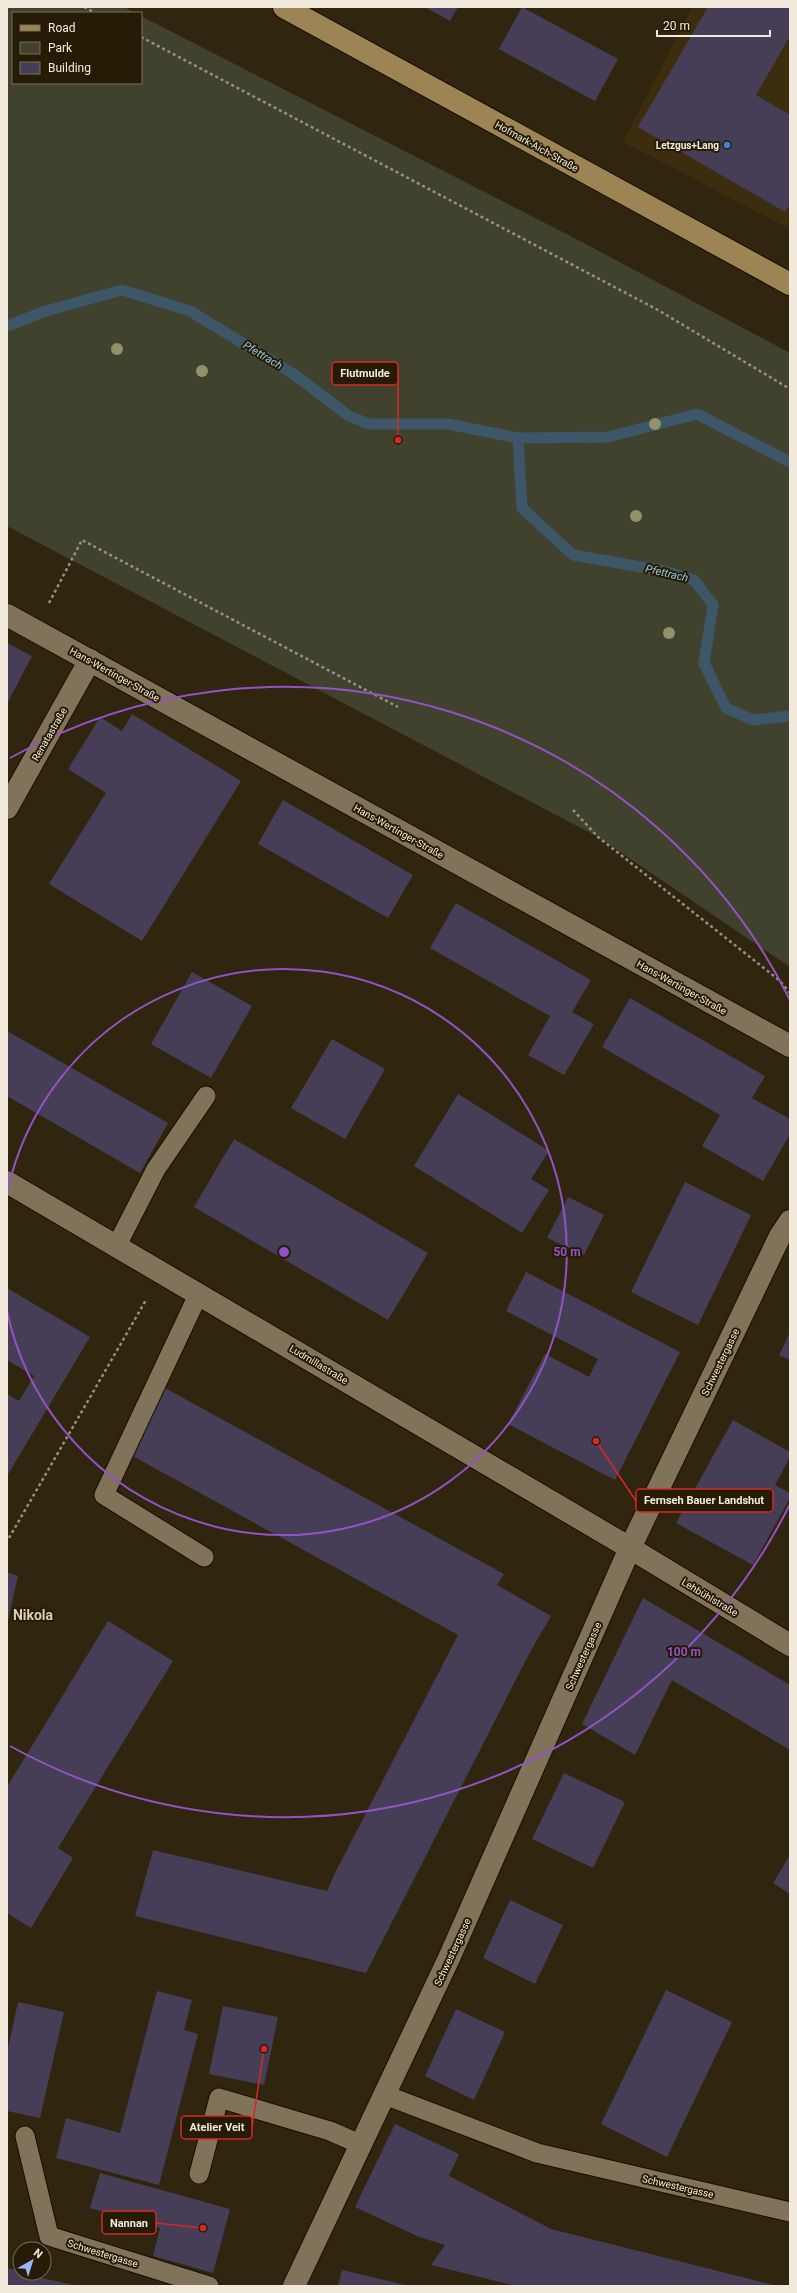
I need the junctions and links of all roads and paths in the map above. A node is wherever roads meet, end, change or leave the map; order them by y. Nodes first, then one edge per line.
1 (84, 7) edge
2 (284, 7) edge
3 (93, 12) edge
4 (142, 39) edge
5 (790, 284) edge
6 (790, 389) edge
7 (7, 615) edge
8 (36, 631) junction
9 (90, 660) junction
10 (398, 708) dead end
11 (7, 808) edge
12 (573, 810) dead end
13 (790, 993) edge
14 (790, 1046) edge
15 (206, 1096) dead end
16 (7, 1182) edge
17 (790, 1221) edge
18 (117, 1245) junction
19 (162, 1272) junction
20 (199, 1293) junction
21 (9, 1538) dead end
22 (630, 1548) junction
23 (204, 1557) dead end
24 (790, 1645) edge
25 (385, 2095) junction
26 (25, 2136) dead end
27 (362, 2146) junction
28 (199, 2174) dead end
29 (790, 2212) edge
30 (209, 2286) edge
31 (294, 2286) edge

1 - 3 path
2 - 5 main road, Hofmark-Aich-Straße
4 - 6 path
7 - 8 street, Hans-Wertinger-Straße
8 - 9 street, Hans-Wertinger-Straße
8 - 10 path
9 - 11 street, Renatastraße
9 - 14 street, Hans-Wertinger-Straße
12 - 13 path
15 - 18 lane
16 - 18 street, Ludmillastraße
17 - 22 street, Schwestergasse
18 - 19 street, Ludmillastraße
19 - 20 street, Ludmillastraße
19 - 21 path
20 - 22 street, Ludmillastraße
20 - 23 lane
22 - 24 street, Lehbühlstraße
22 - 25 street, Schwestergasse
25 - 27 street, Schwestergasse
25 - 29 lane, Schwestergasse
26 - 30 lane, Schwestergasse
27 - 28 lane
27 - 31 street, Schwestergasse

